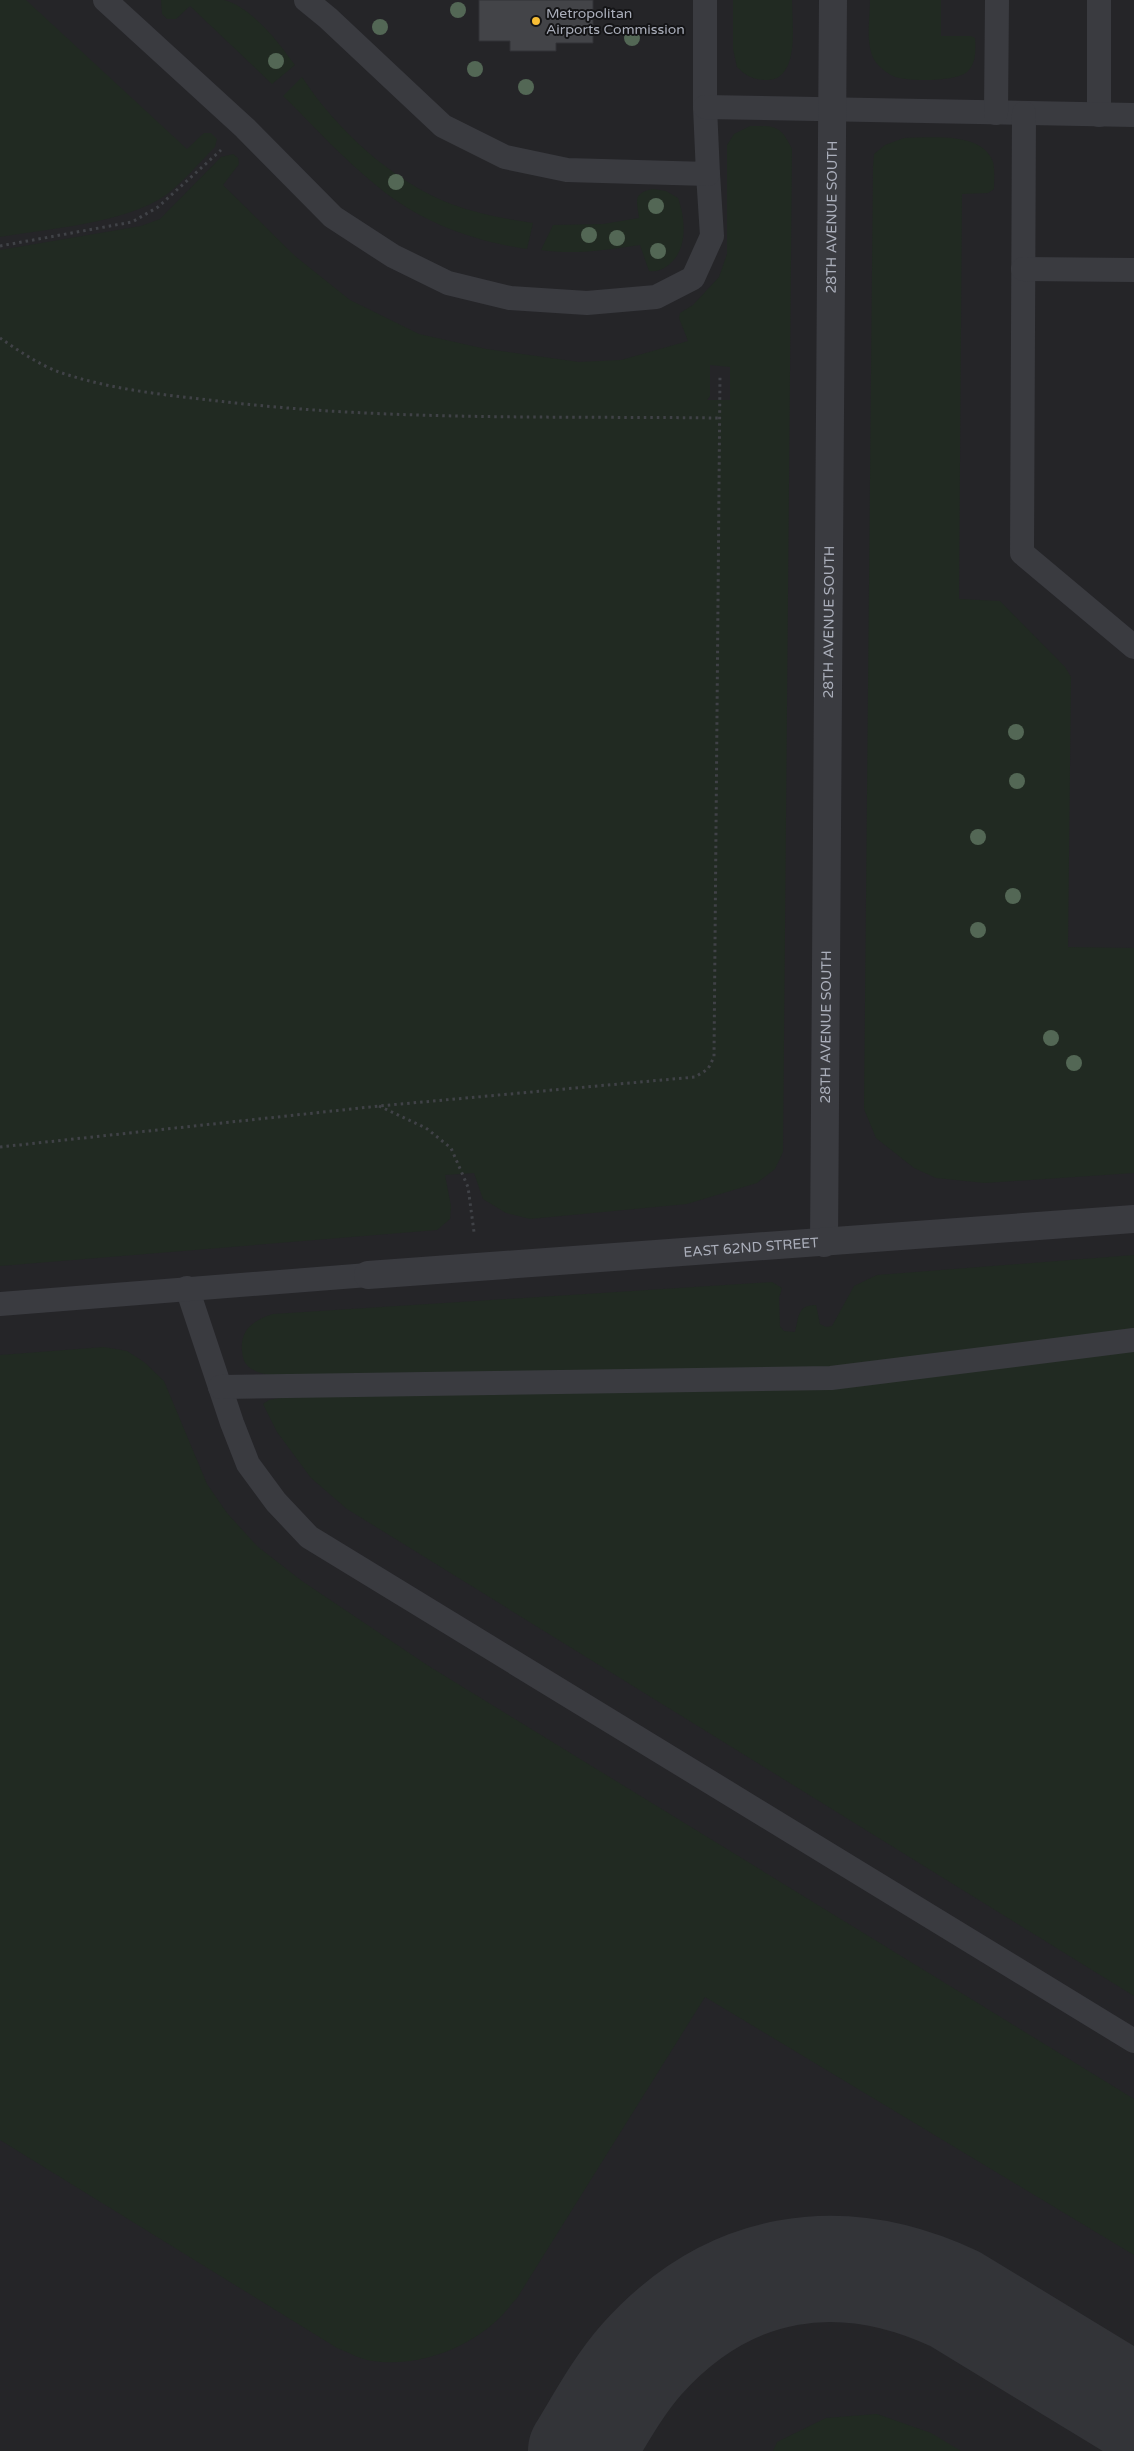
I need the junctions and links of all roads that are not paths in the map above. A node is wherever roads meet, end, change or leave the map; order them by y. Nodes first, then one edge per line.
1 (104, 0) edge
2 (306, 0) edge
3 (705, 0) edge
4 (833, 0) edge
5 (997, 0) edge
6 (1099, 0) edge
7 (705, 107) junction
8 (832, 109) junction
9 (996, 113) junction
10 (1024, 113) junction
11 (1099, 114) junction
12 (1134, 115) edge
13 (708, 174) junction
14 (1023, 269) junction
15 (1134, 270) edge
16 (1134, 647) edge
17 (1134, 1219) edge
18 (824, 1243) junction
19 (368, 1274) joint
20 (187, 1288) junction
21 (0, 1304) edge
22 (1134, 1340) edge
23 (220, 1387) junction
24 (1134, 2041) edge

1 - 13 lane
2 - 13 lane
3 - 7 lane
4 - 8 street, 28TH AVENUE SOUTH
5 - 9 lane
6 - 11 lane
7 - 8 lane
7 - 13 lane
8 - 9 lane
8 - 18 street, 28TH AVENUE SOUTH
9 - 10 lane
10 - 11 lane
10 - 14 lane
11 - 12 lane
14 - 15 lane
14 - 16 lane
17 - 18 street, EAST 62ND STREET
18 - 19 street, EAST 62ND STREET
19 - 20 lane
20 - 21 lane
20 - 23 lane
22 - 23 lane
23 - 24 lane

